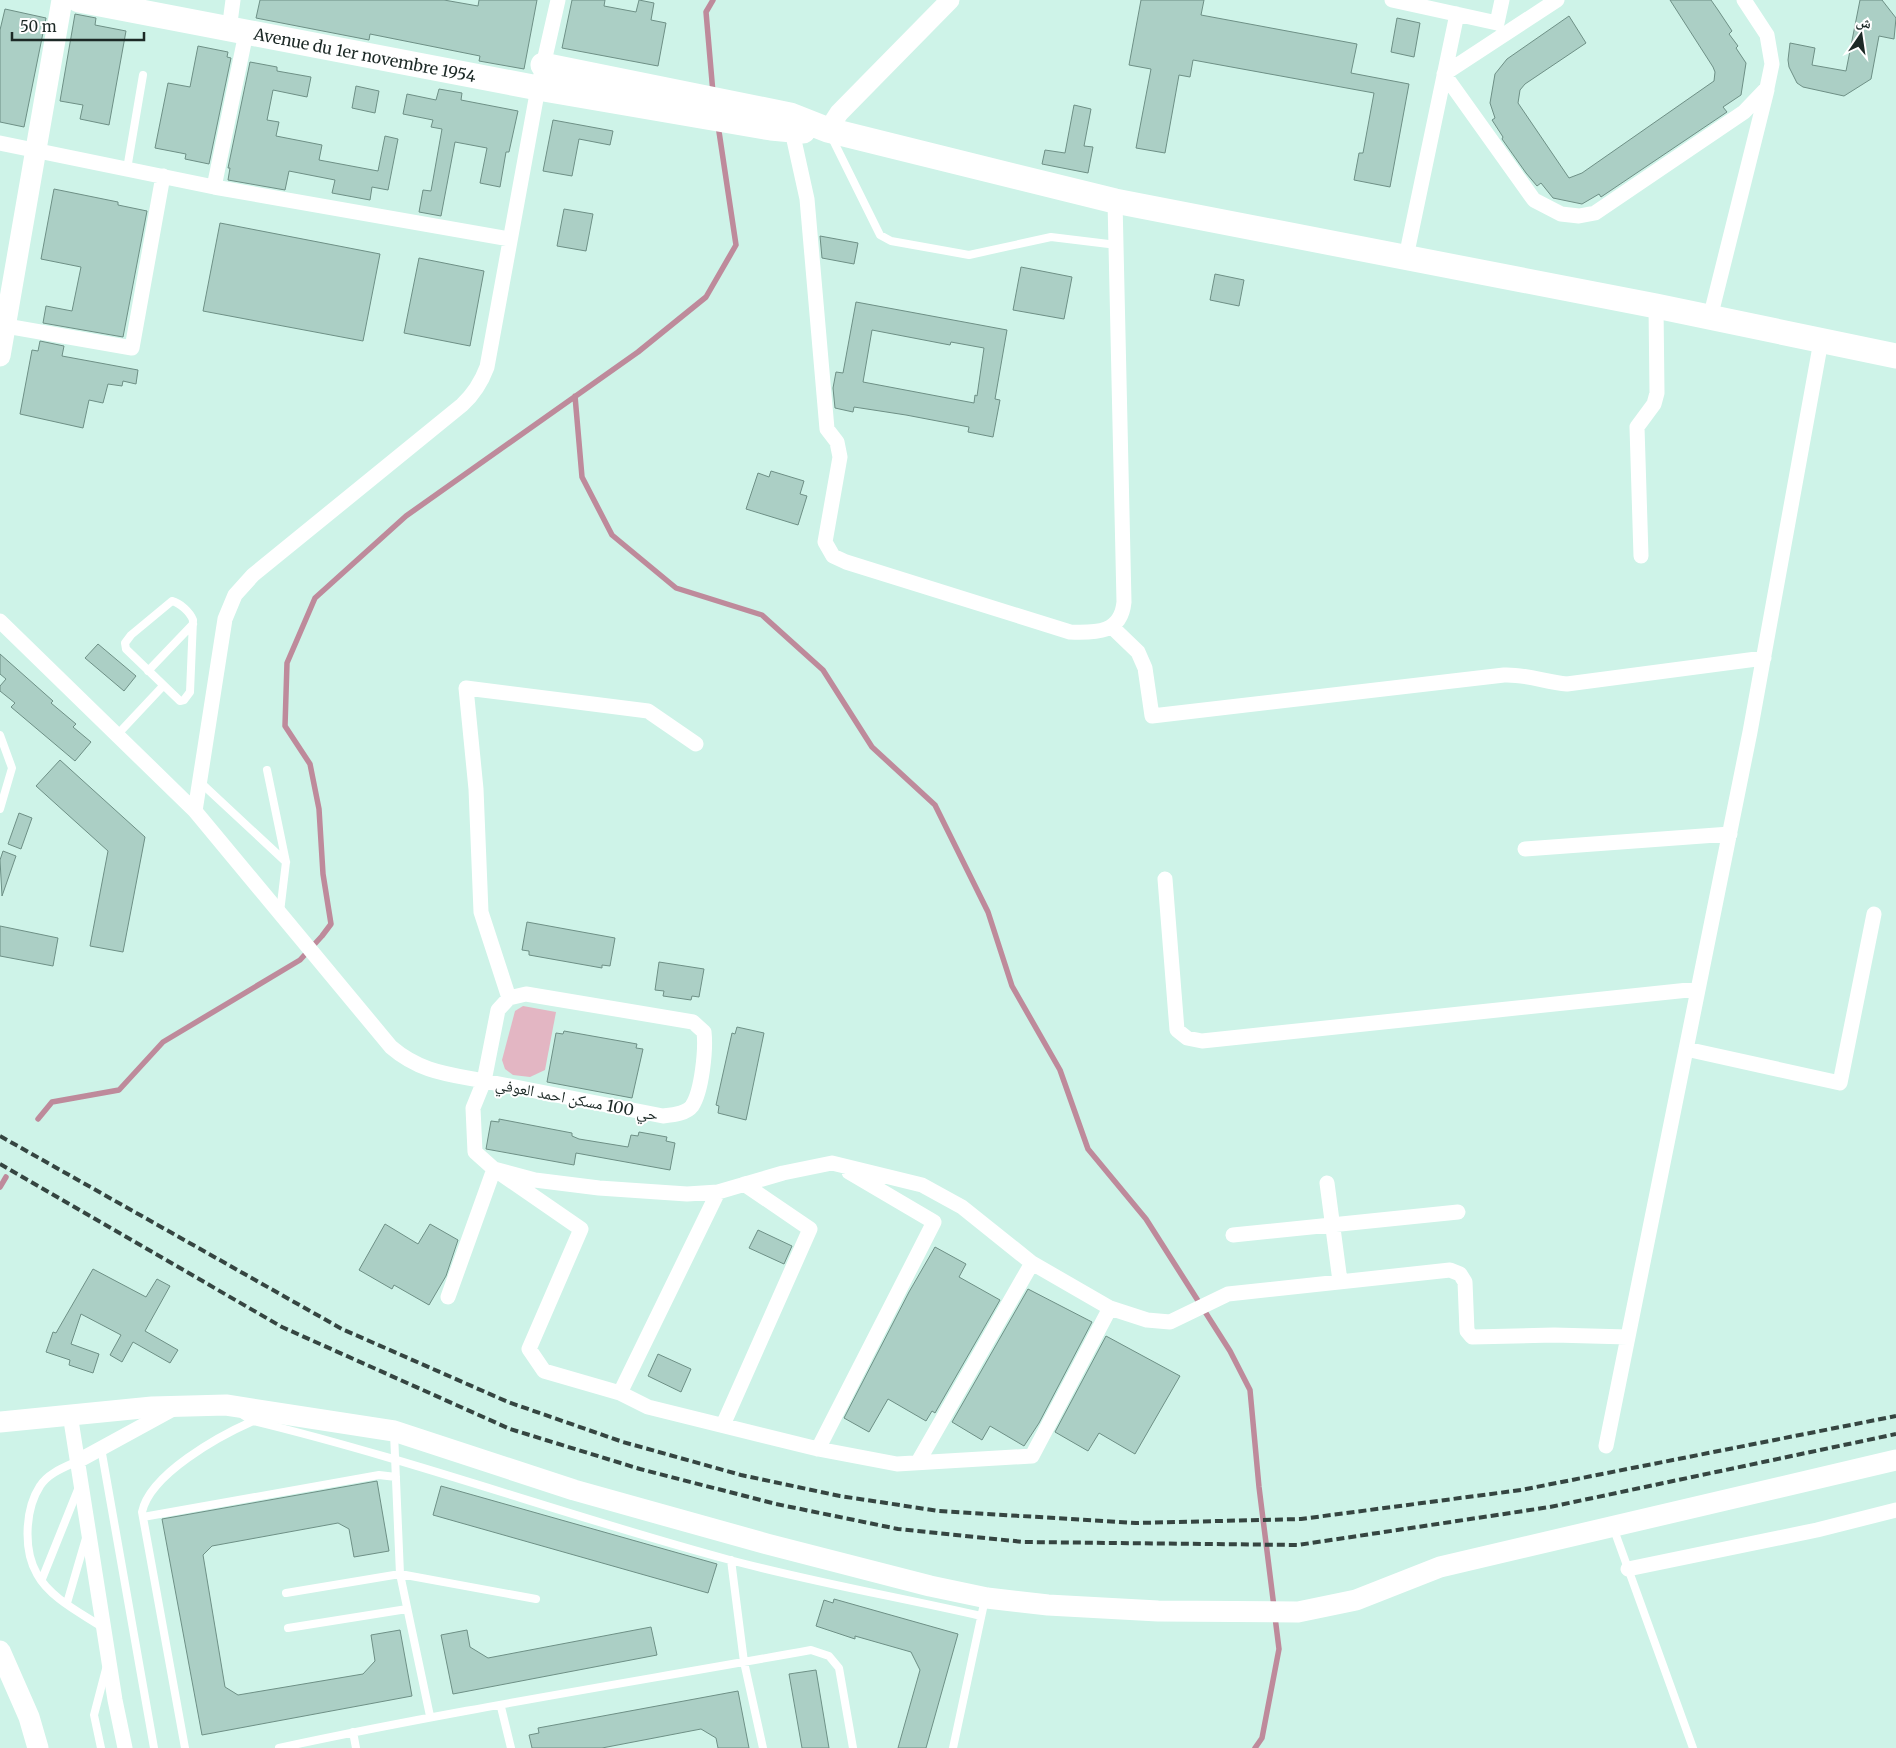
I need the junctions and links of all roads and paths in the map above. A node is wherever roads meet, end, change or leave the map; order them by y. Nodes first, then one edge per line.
1 (62, 0) edge
2 (234, 0) edge
3 (558, 0) edge
4 (950, 0) edge
5 (1392, 0) edge
6 (1502, 0) edge
7 (1557, 0) edge
8 (1744, 0) edge
9 (99, 2) edge
10 (1415, 2) edge
11 (1456, 14) junction
12 (238, 31) junction
13 (1444, 74) junction
14 (143, 75) dead end
15 (541, 76) junction
16 (1768, 88) junction
17 (755, 116) junction
18 (828, 130) junction
19 (792, 131) junction
20 (0, 143) edge
21 (36, 150) junction
22 (127, 169) junction
23 (163, 176) junction
24 (214, 187) junction
25 (1115, 200) junction
26 (510, 238) junction
27 (1117, 245) junction
28 (1406, 257) junction
29 (1656, 306) junction
30 (1710, 318) junction
31 (2, 340) edge
32 (1821, 341) junction
33 (1896, 356) edge
34 (1641, 556) dead end
35 (0, 621) edge
36 (193, 624) junction
37 (1112, 627) junction
38 (1764, 658) junction
39 (148, 671) junction
40 (164, 686) junction
41 (0, 735) edge
42 (117, 735) junction
43 (696, 744) dead end
44 (267, 770) dead end
45 (200, 782) junction
46 (0, 809) edge
47 (195, 810) junction
48 (1730, 834) junction
49 (1525, 849) dead end
50 (286, 862) junction
51 (1165, 879) dead end
52 (280, 912) junction
53 (1874, 914) dead end
54 (1698, 989) junction
55 (509, 998) junction
56 (1686, 1049) junction
57 (484, 1081) junction
58 (832, 1162) junction
59 (494, 1169) junction
60 (1327, 1183) dead end
61 (744, 1184) junction
62 (718, 1192) junction
63 (1458, 1212) dead end
64 (1333, 1225) junction
65 (1233, 1235) dead end
66 (1032, 1263) junction
67 (1340, 1281) junction
68 (448, 1297) dead end
69 (1110, 1308) junction
70 (1628, 1337) junction
71 (620, 1393) junction
72 (226, 1405) junction
73 (175, 1408) junction
74 (70, 1414) junction
75 (253, 1421) junction
76 (0, 1422) edge
77 (723, 1425) junction
78 (394, 1431) junction
79 (1606, 1446) dead end
80 (101, 1448) junction
81 (818, 1449) junction
82 (1896, 1460) edge
83 (78, 1461) junction
84 (395, 1461) junction
85 (918, 1462) junction
86 (396, 1476) junction
87 (81, 1481) junction
88 (1896, 1510) edge
89 (143, 1517) junction
90 (1613, 1527) junction
91 (89, 1529) junction
92 (731, 1560) junction
93 (1628, 1569) junction
94 (400, 1574) junction
95 (42, 1579) junction
96 (286, 1593) dead end
97 (536, 1599) dead end
98 (67, 1603) junction
99 (983, 1607) junction
100 (407, 1609) junction
101 (288, 1628) dead end
102 (104, 1629) junction
103 (0, 1651) edge
104 (108, 1657) junction
105 (744, 1662) junction
106 (500, 1706) junction
107 (430, 1716) junction
108 (353, 1732) junction
109 (38, 1748) edge
110 (101, 1748) edge
111 (125, 1748) edge
112 (154, 1748) edge
113 (185, 1748) edge
114 (279, 1748) edge
115 (356, 1748) edge
116 (511, 1748) edge
117 (763, 1748) edge
118 (852, 1748) edge
119 (953, 1748) edge
120 (1692, 1748) edge

1 - 21 main road
2 - 12 street
3 - 15 street
4 - 18 street
5 - 10 street
6 - 11 street
7 - 13 street
8 - 16 street
9 - 12 main road, Avenue du 1er novembre 1954
10 - 11 street
11 - 13 street
12 - 15 main road, Avenue du 1er novembre 1954
12 - 24 street
13 - 16 street
13 - 28 street
14 - 22 lane
15 - 17 main road, Avenue du 1er novembre 1954
15 - 26 street
16 - 30 street
17 - 18 main road
17 - 19 main road
18 - 19 main road
18 - 25 main road
18 - 27 lane
19 - 37 street
20 - 21 street
21 - 22 street
21 - 31 main road
22 - 23 street
23 - 24 street
23 - 31 street
24 - 26 street
25 - 27 street
25 - 28 main road
26 - 45 street
27 - 37 street
28 - 29 main road
29 - 30 main road
29 - 34 street
30 - 32 main road
32 - 33 main road
32 - 38 street
35 - 42 street
36 - 39 lane
36 - 39 lane
36 - 40 lane
37 - 38 street
38 - 48 street
39 - 40 lane
40 - 42 lane
41 - 46 lane
42 - 47 street
43 - 55 street
44 - 50 lane
45 - 47 street
45 - 50 lane
47 - 52 street
48 - 49 street
48 - 54 street
50 - 52 lane
51 - 54 street
52 - 57 street
53 - 56 street
54 - 56 street
55 - 57 street, حي 100 مسكن احمد العوفي
55 - 57 street, حي 100 مسكن احمد العوفي
56 - 70 street
57 - 59 street
58 - 61 street
58 - 66 street
58 - 81 street
59 - 62 street
59 - 68 street
59 - 71 street
60 - 64 street
61 - 62 street
61 - 77 street
62 - 71 street
63 - 64 street
64 - 65 street
64 - 67 street
66 - 69 street
66 - 85 street
67 - 69 street
67 - 70 street
69 - 85 street
70 - 79 street
71 - 77 street
72 - 73 main road
72 - 75 lane
72 - 78 main road
73 - 74 main road
73 - 80 street
74 - 76 main road
74 - 83 street
75 - 84 lane
75 - 89 lane
77 - 81 street
78 - 84 lane
78 - 99 main road
80 - 83 street
80 - 112 lane
81 - 85 street
82 - 90 main road
83 - 87 street
83 - 95 lane
84 - 86 lane
84 - 92 lane
86 - 89 lane
86 - 94 lane
87 - 91 street
87 - 95 lane
88 - 93 street
89 - 113 lane
90 - 93 lane
90 - 99 main road
91 - 98 lane
91 - 102 street
92 - 99 lane
92 - 105 lane
93 - 120 lane
94 - 96 lane
94 - 97 lane
94 - 100 lane
95 - 98 lane
98 - 102 lane
99 - 119 lane
100 - 101 lane
100 - 107 lane
102 - 104 street
103 - 109 main road
104 - 110 lane
104 - 111 street
105 - 106 lane
105 - 117 lane
105 - 118 lane
106 - 107 lane
106 - 116 lane
107 - 108 lane
108 - 114 lane
108 - 115 lane

